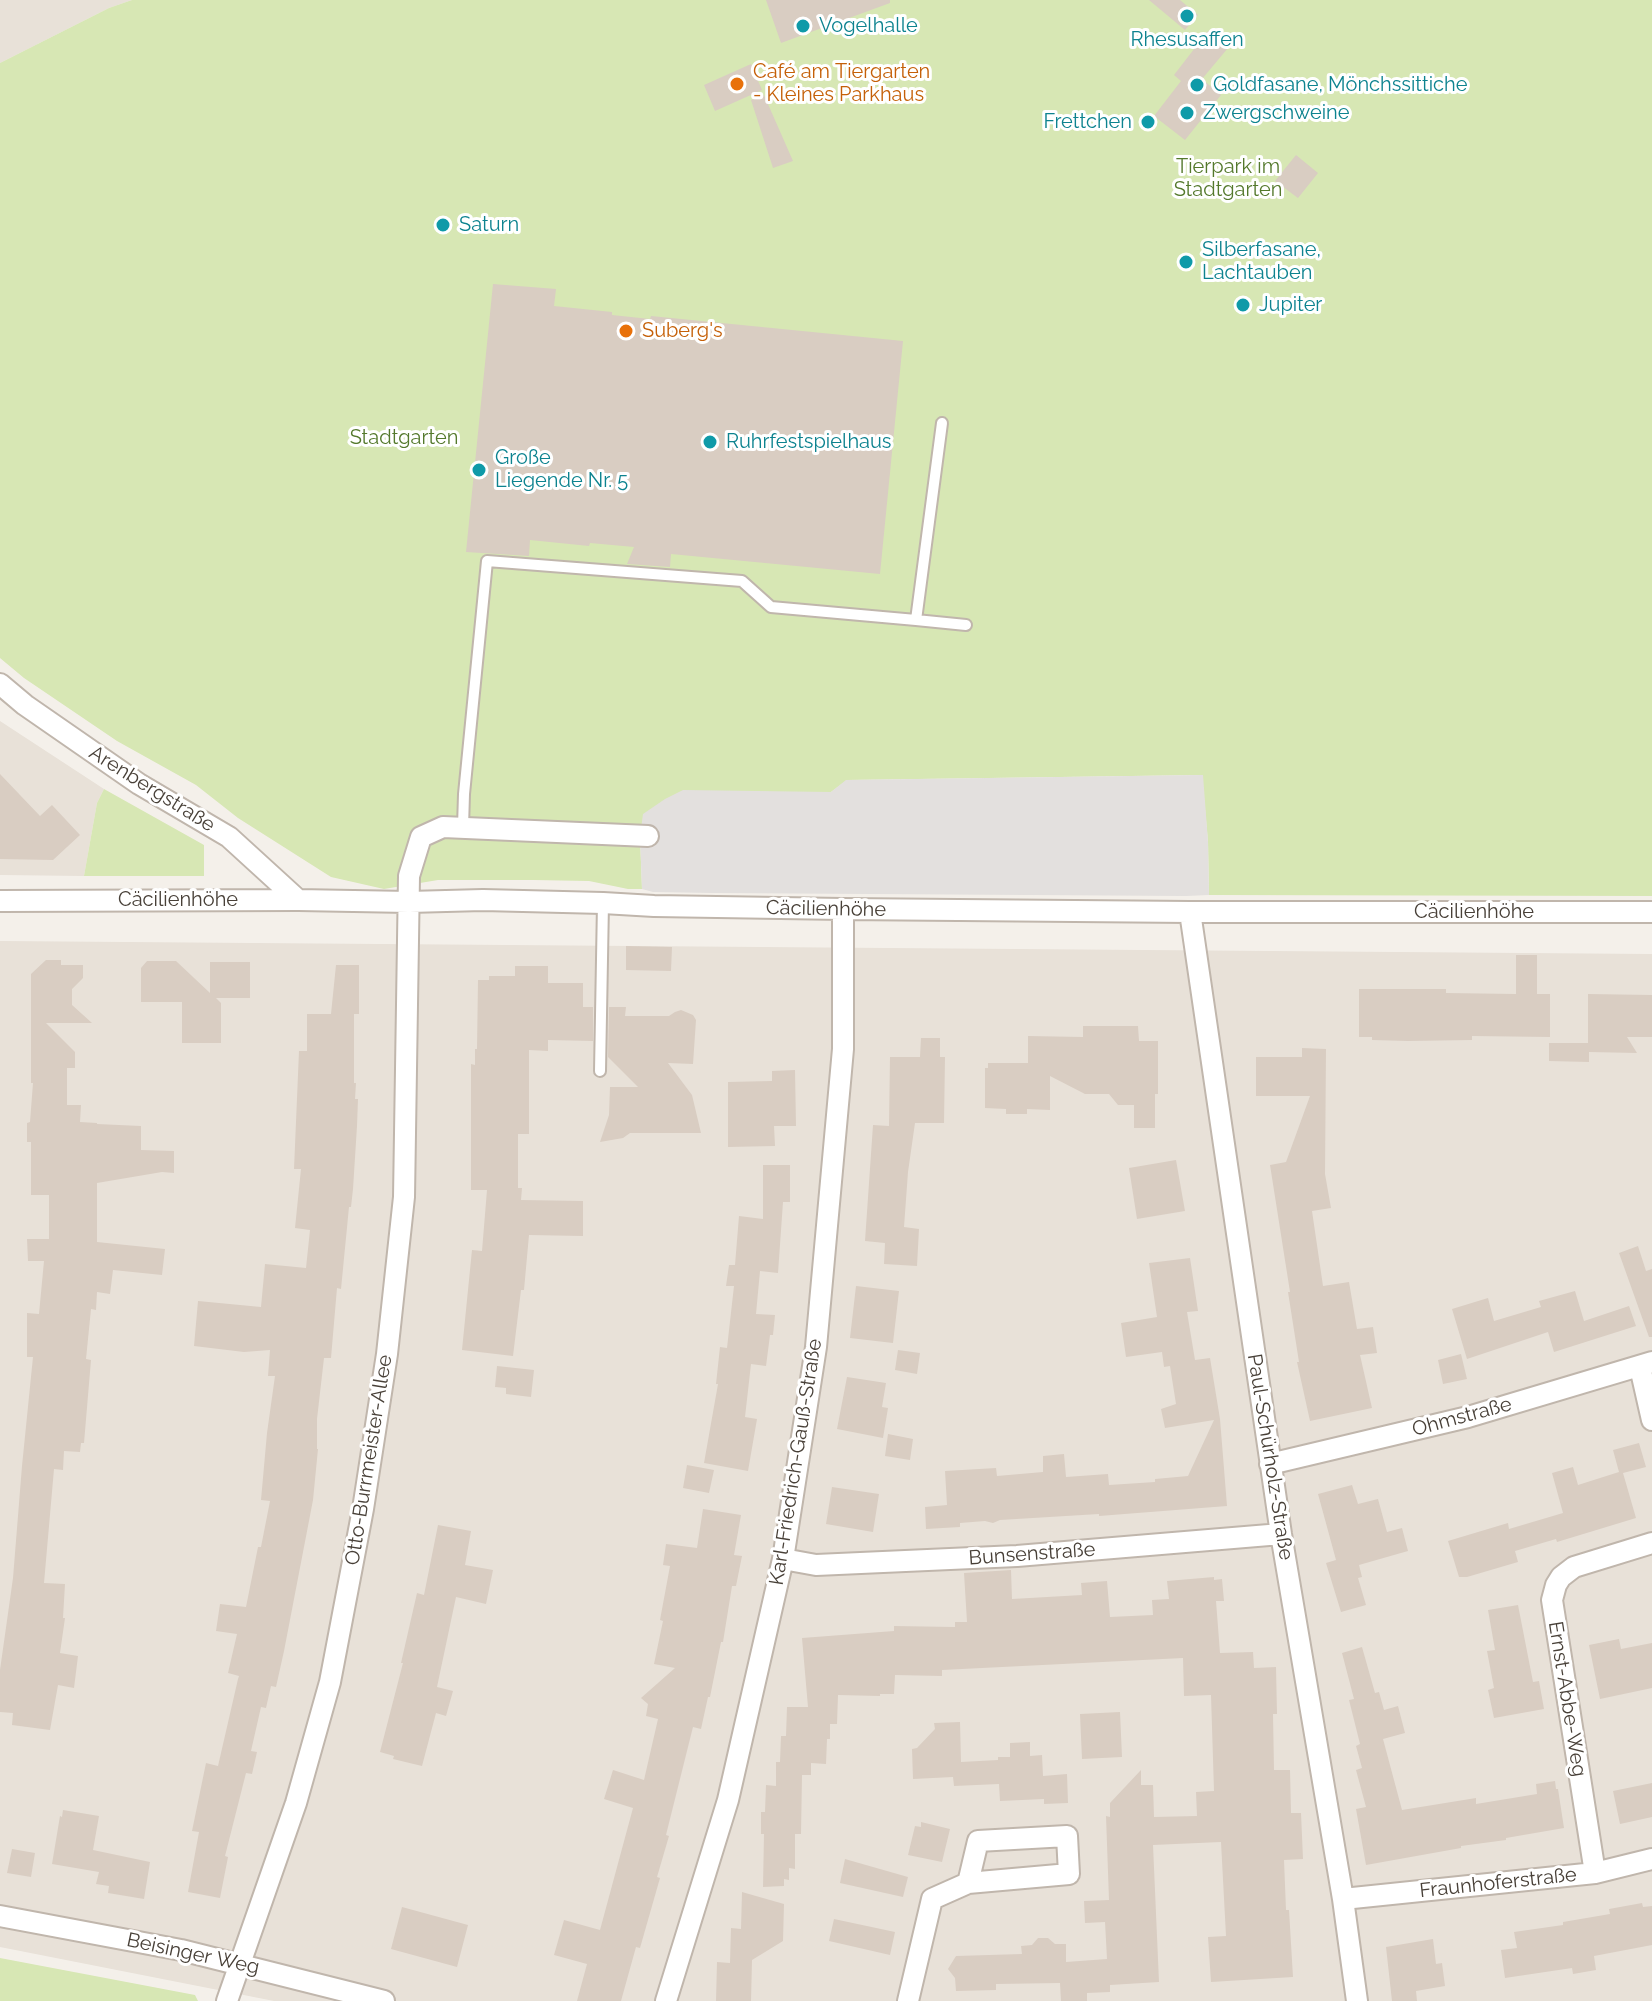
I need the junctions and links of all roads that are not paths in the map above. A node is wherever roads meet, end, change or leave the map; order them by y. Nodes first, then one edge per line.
1 (942, 423) dead end
2 (916, 620) junction
3 (966, 625) dead end
4 (0, 684) edge
5 (463, 827) junction
6 (648, 836) dead end
7 (298, 900) junction
8 (0, 901) edge
9 (409, 902) junction
10 (603, 903) junction
11 (843, 909) junction
12 (1190, 912) junction
13 (1652, 912) edge
14 (600, 1071) dead end
15 (1646, 1364) edge
16 (1652, 1420) edge
17 (1270, 1464) junction
18 (1281, 1534) junction
19 (1652, 1543) edge
20 (783, 1559) junction
21 (1652, 1859) edge
22 (1595, 1873) junction
23 (968, 1883) junction
24 (1343, 1899) junction
25 (0, 1916) edge
26 (240, 1965) junction
27 (227, 2001) edge
28 (384, 2001) edge
29 (666, 2001) edge
30 (908, 2001) edge
31 (1357, 2001) edge

1 - 2 lane
2 - 3 lane
2 - 5 lane
4 - 7 street, Arenbergstraße
5 - 6 street
5 - 9 street, Otto-Burrmeister-Allee
7 - 8 street, Cäcilienhöhe
7 - 9 street, Cäcilienhöhe
9 - 10 street, Cäcilienhöhe
9 - 26 street, Otto-Burrmeister-Allee
10 - 11 street, Cäcilienhöhe
10 - 14 lane
11 - 12 street, Cäcilienhöhe
11 - 20 street, Karl-Friedrich-Gauß-Straße
12 - 13 street, Cäcilienhöhe
12 - 17 street, Paul-Schürholz-Straße
15 - 16 street
15 - 17 street, Ohmstraße
17 - 18 street, Paul-Schürholz-Straße
18 - 20 street, Bunsenstraße
18 - 24 street, Paul-Schürholz-Straße
19 - 22 street, Ernst-Abbe-Weg
20 - 29 street, Karl-Friedrich-Gauß-Straße
21 - 22 street, Fraunhoferstraße
22 - 24 street, Fraunhoferstraße
23 - 23 street
23 - 30 street
24 - 31 street, Paul-Schürholz-Straße
25 - 26 street, Beisinger Weg
26 - 27 street, Otto-Burrmeister-Allee
26 - 28 street, Beisinger Weg

